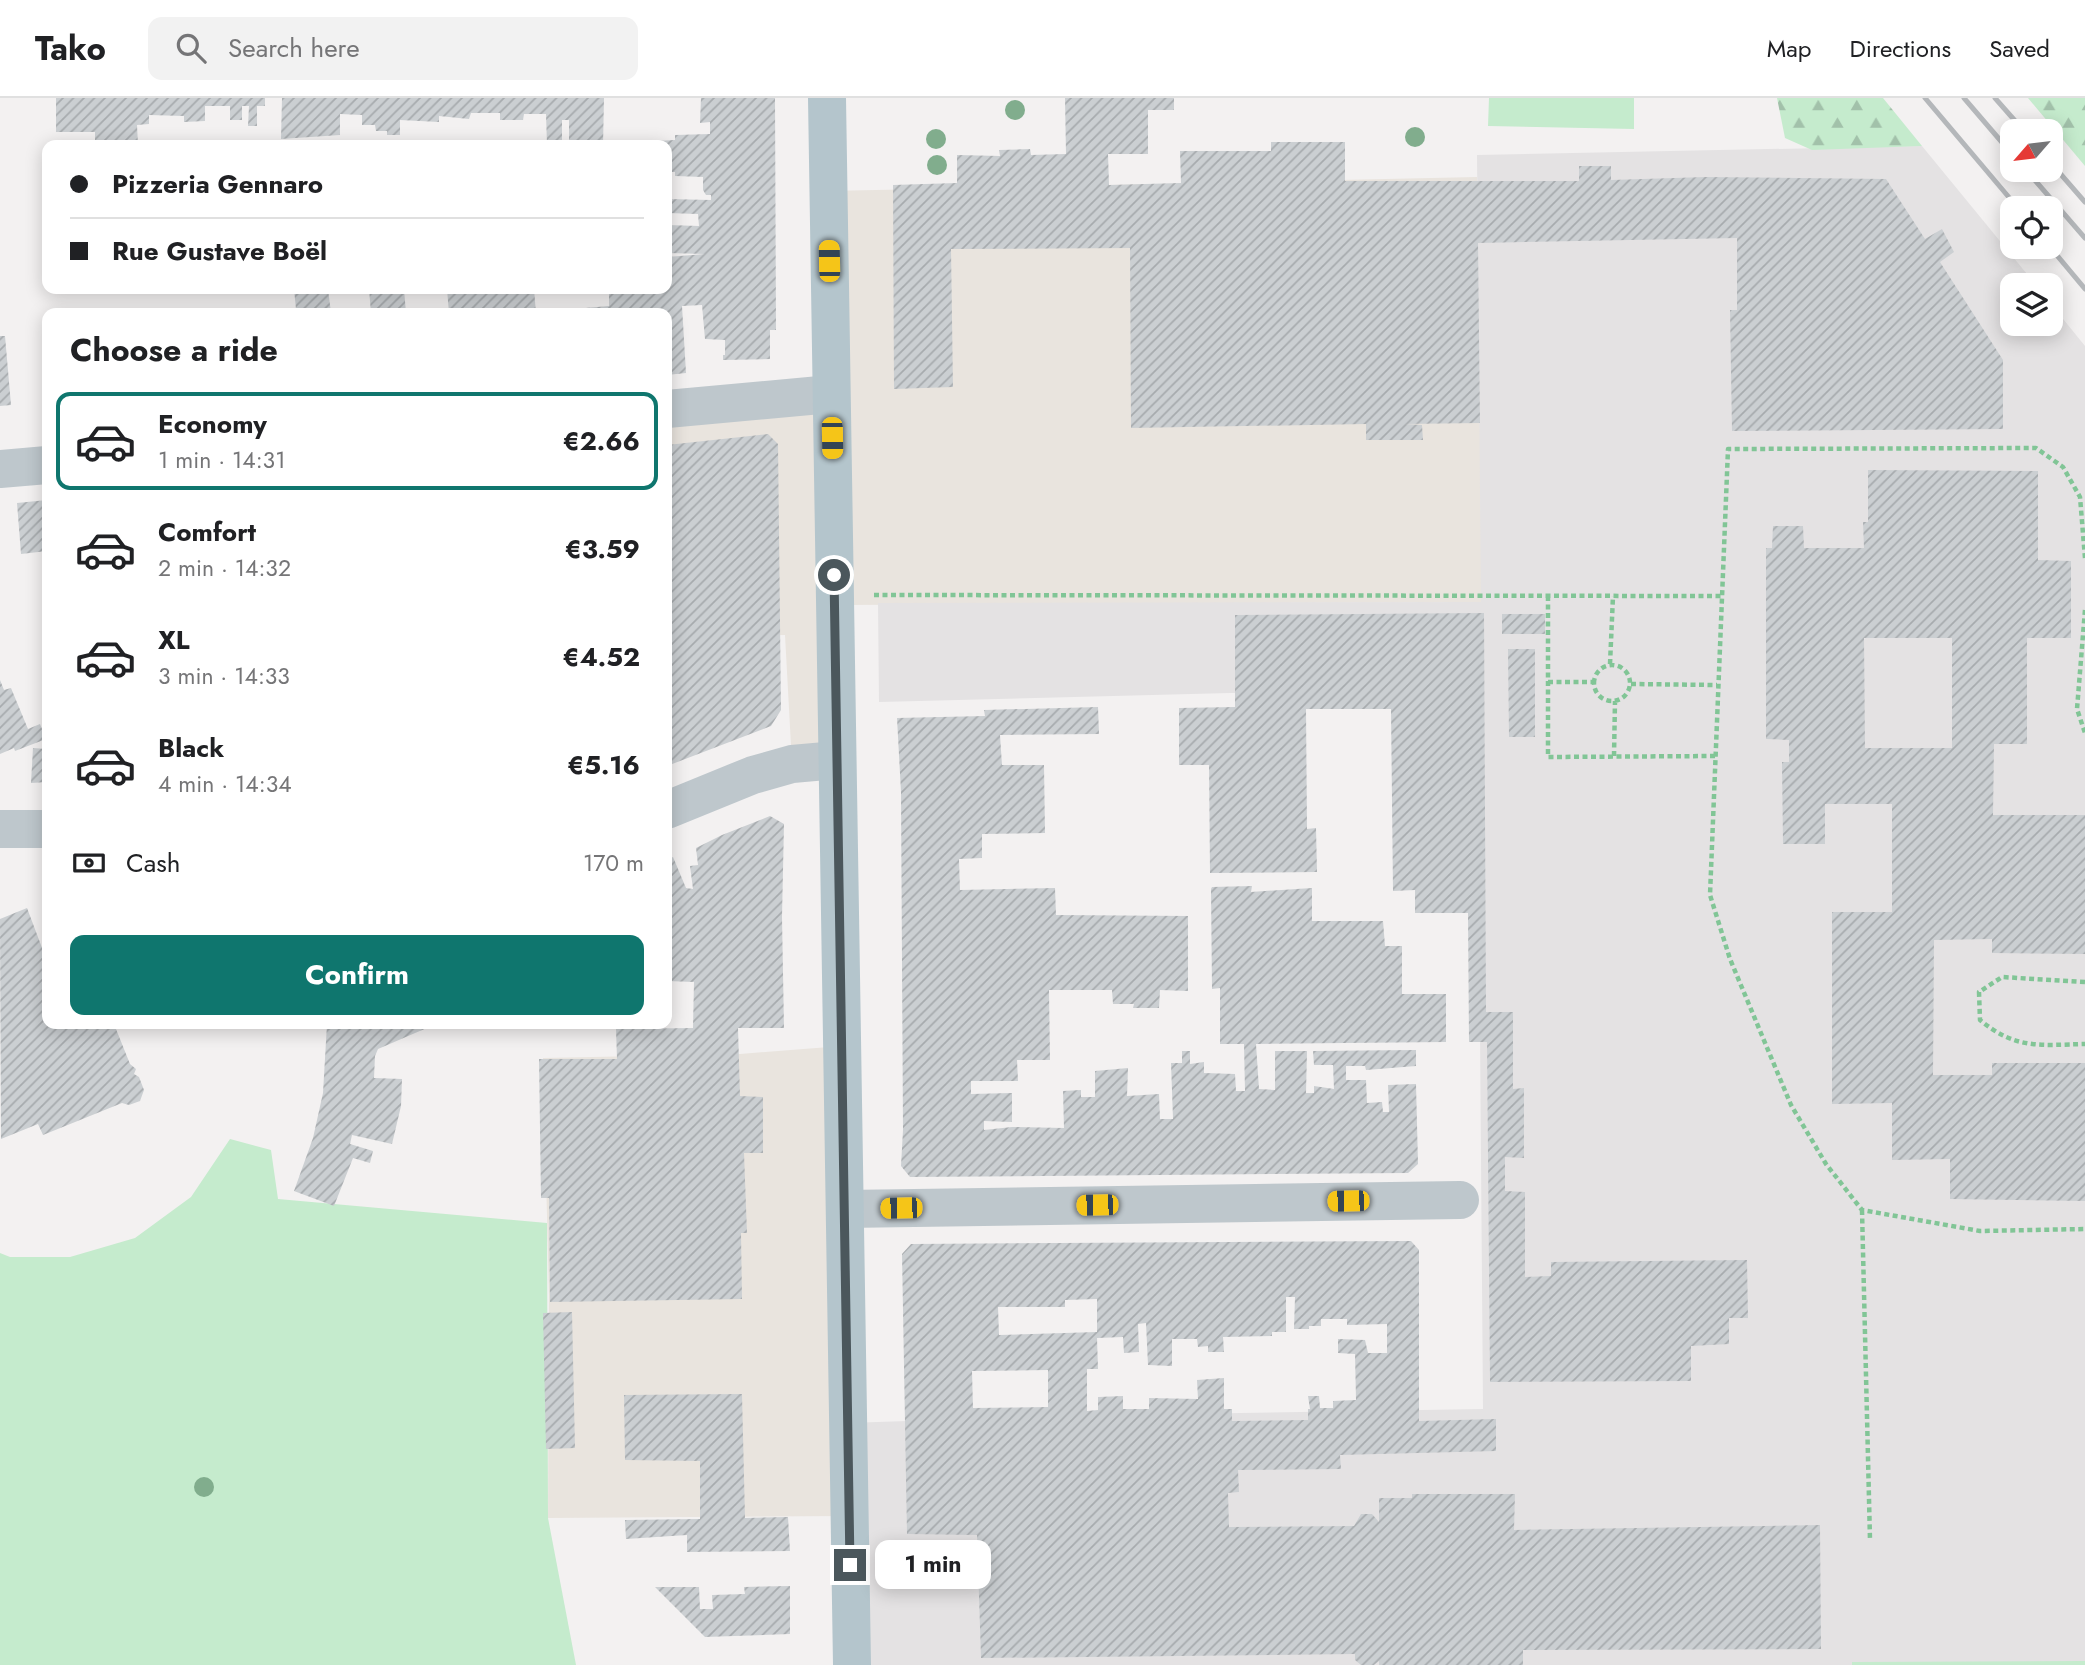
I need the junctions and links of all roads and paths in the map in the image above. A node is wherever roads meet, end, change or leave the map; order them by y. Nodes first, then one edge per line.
1 (827, 98) edge
2 (831, 394) junction
3 (672, 409) edge
4 (42, 465) edge
5 (0, 469) edge
6 (2085, 558) edge
7 (835, 595) junction
8 (1549, 596) junction
9 (1613, 596) junction
10 (1721, 596) junction
11 (2085, 610) edge
12 (1611, 664) junction
13 (1548, 682) junction
14 (1594, 682) junction
15 (1631, 684) junction
16 (1717, 685) junction
17 (1615, 701) junction
18 (2085, 733) edge
19 (1614, 756) junction
20 (1715, 756) junction
21 (837, 760) junction
22 (672, 808) edge
23 (42, 829) edge
24 (0, 830) edge
25 (2085, 982) edge
26 (2085, 1044) edge
27 (1460, 1200) dead end
28 (845, 1209) junction
29 (1862, 1210) junction
30 (2085, 1229) edge
31 (1870, 1539) dead end
32 (852, 1665) edge

1 - 2 main road
2 - 3 street
2 - 7 main road
4 - 5 street
6 - 10 path
7 - 8 path
7 - 21 main road
8 - 9 path
8 - 13 path
9 - 10 path
9 - 12 path
10 - 16 path
11 - 18 path
12 - 14 path
12 - 15 path
13 - 14 path
13 - 19 path
14 - 17 path
15 - 16 path
15 - 17 path
16 - 20 path
17 - 19 path
19 - 20 path
20 - 29 path
21 - 22 street
21 - 28 main road
23 - 24 street
25 - 26 path
27 - 28 street
28 - 32 main road
29 - 30 path
29 - 31 path

